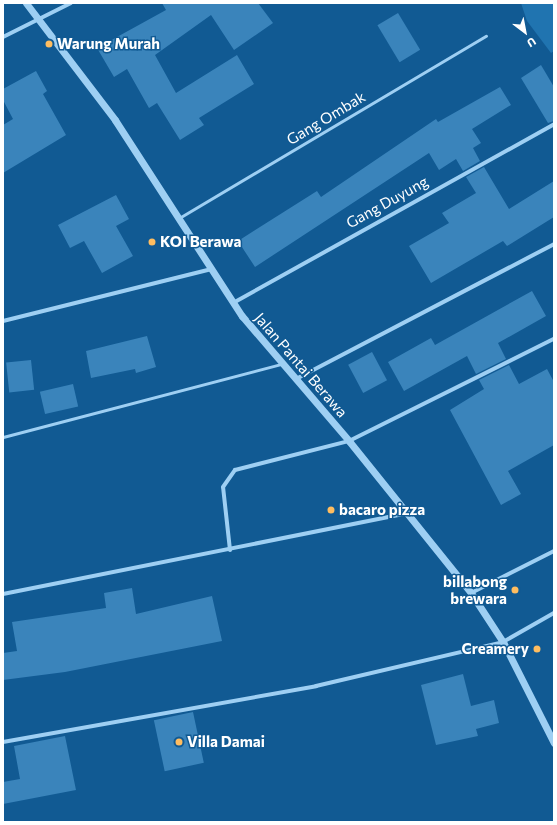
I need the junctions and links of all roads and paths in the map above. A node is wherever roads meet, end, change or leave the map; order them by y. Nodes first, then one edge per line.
1 (26, 3) edge
2 (71, 3) edge
3 (39, 20) junction
4 (486, 36) dead end
5 (3, 37) edge
6 (554, 124) edge
7 (178, 219) junction
8 (554, 244) edge
9 (211, 269) junction
10 (233, 303) junction
11 (3, 321) edge
12 (554, 339) edge
13 (282, 364) junction
14 (295, 380) junction
15 (3, 437) edge
16 (350, 441) junction
17 (407, 513) junction
18 (230, 550) junction
19 (554, 551) edge
20 (472, 593) junction
21 (3, 594) edge
22 (554, 613) edge
23 (503, 642) junction
24 (3, 742) edge
25 (554, 743) edge

1 - 3 street, Jalan Pantai Berawa
2 - 3 street
3 - 5 street
3 - 7 street, Jalan Pantai Berawa
4 - 7 lane, Gang Ombak
6 - 10 street, Gang Duyung
7 - 9 street, Jalan Pantai Berawa
8 - 14 street
9 - 10 street, Jalan Pantai Berawa
9 - 11 street
10 - 13 street, Jalan Pantai Berawa
12 - 16 street
13 - 14 street, Jalan Pantai Berawa
13 - 15 lane
14 - 16 street, Jalan Pantai Berawa
16 - 17 street, Jalan Pantai Berawa
16 - 18 street
17 - 18 street
17 - 20 street, Jalan Pantai Berawa
18 - 21 street
19 - 20 street
20 - 23 street, Jalan Pantai Berawa
22 - 23 street
23 - 24 street
23 - 25 street, Jalan Pantai Berawa

